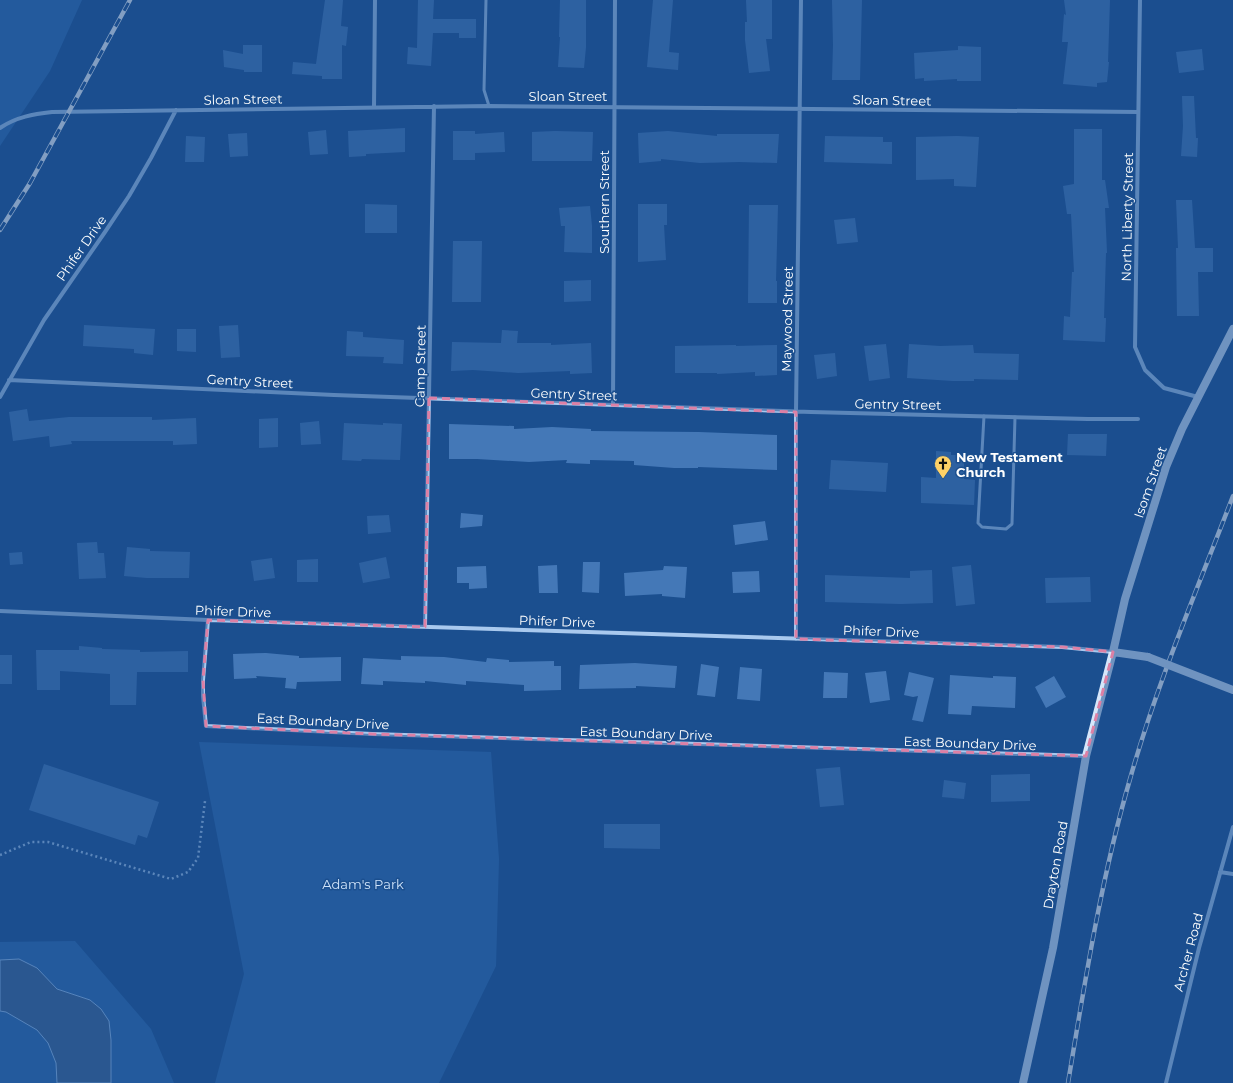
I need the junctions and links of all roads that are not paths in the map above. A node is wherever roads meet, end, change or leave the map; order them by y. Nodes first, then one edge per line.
1 (375, 0) edge
2 (486, 0) edge
3 (615, 0) edge
4 (801, 0) edge
5 (1140, 0) edge
6 (434, 106) junction
7 (489, 106) junction
8 (615, 106) junction
9 (374, 107) junction
10 (799, 108) junction
11 (176, 110) junction
12 (1138, 112) junction
13 (0, 128) edge
14 (1233, 329) edge
15 (9, 380) junction
16 (0, 397) edge
17 (1199, 397) junction
18 (429, 398) junction
19 (613, 405) junction
20 (796, 412) junction
21 (984, 416) junction
22 (1015, 417) junction
23 (1138, 419) dead end
24 (0, 611) edge
25 (208, 620) junction
26 (425, 627) junction
27 (796, 639) junction
28 (1113, 652) junction
29 (1233, 690) edge
30 (1086, 756) junction
31 (1233, 827) edge
32 (1220, 872) junction
33 (1233, 874) edge
34 (1023, 1083) edge
35 (1166, 1083) edge

1 - 9 street
2 - 7 lane
3 - 8 street, Southern Street
4 - 10 street, Maywood Street
5 - 12 street, North Liberty Street
6 - 7 street, Sloan Street
6 - 9 street, Sloan Street
6 - 18 street, Camp Street
7 - 8 street, Sloan Street
8 - 10 street, Sloan Street
8 - 19 street, Southern Street
9 - 11 street, Sloan Street
10 - 12 street, Sloan Street
10 - 20 street, Maywood Street
11 - 13 street, Sloan Street
11 - 15 street, Phifer Drive
12 - 17 street, North Liberty Street
14 - 17 main road, Isom Street
15 - 16 street, Phifer Drive
15 - 18 street, Gentry Street
17 - 28 main road, Isom Street
18 - 19 street, Gentry Street
18 - 26 street, Camp Street
19 - 20 street, Gentry Street
20 - 21 street, Gentry Street
20 - 27 street, Maywood Street
21 - 22 street, Gentry Street
21 - 22 lane
22 - 23 street, Gentry Street
24 - 25 street, Phifer Drive
25 - 26 street, Phifer Drive
25 - 30 street, East Boundary Drive
26 - 27 street, Phifer Drive
27 - 28 street, Phifer Drive
28 - 29 main road, bridge
28 - 30 main road, Drayton Road
30 - 34 main road, Drayton Road
31 - 32 street, Archer Road
32 - 33 street
32 - 35 street, Archer Road

